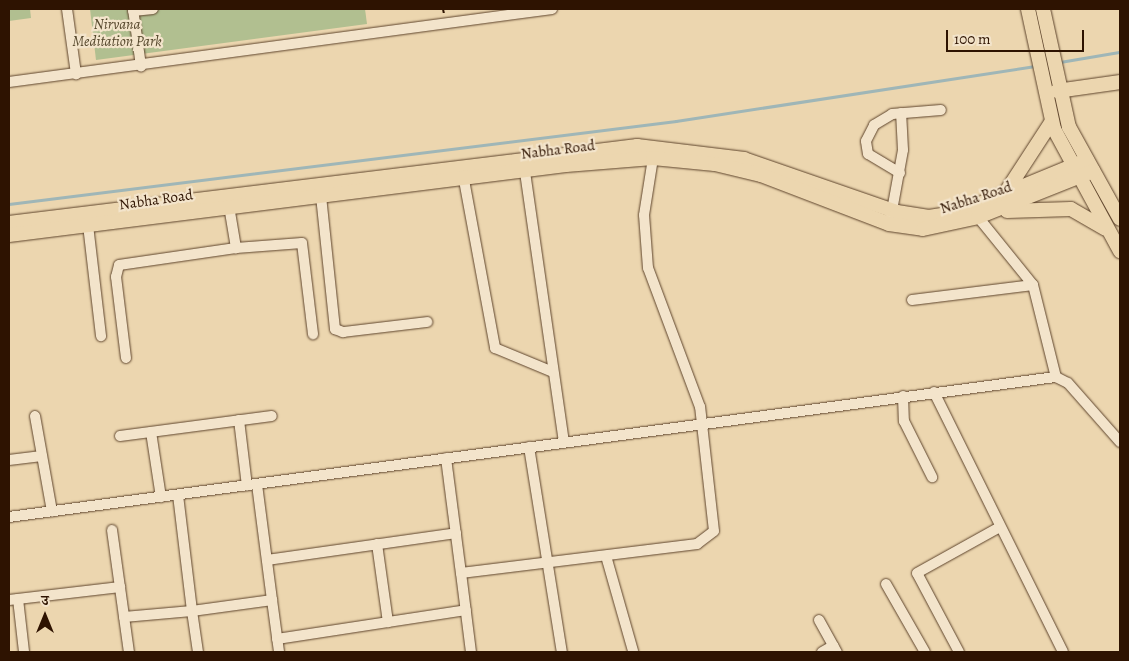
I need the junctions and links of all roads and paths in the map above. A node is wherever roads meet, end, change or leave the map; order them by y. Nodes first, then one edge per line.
1 (67, 9) edge
2 (153, 9) edge
3 (551, 9) edge
4 (1028, 9) edge
5 (1043, 9) edge
6 (133, 10) edge
7 (538, 10) edge
8 (1045, 64) junction
9 (141, 66) junction
10 (76, 74) junction
11 (9, 82) edge
12 (1120, 82) edge
13 (1057, 91) junction
14 (941, 110) dead end
15 (901, 114) junction
16 (1052, 120) junction
17 (653, 158) junction
18 (524, 165) junction
19 (1073, 165) junction
20 (1090, 165) junction
21 (900, 174) junction
22 (1080, 179) junction
23 (464, 180) junction
24 (321, 196) junction
25 (1003, 196) junction
26 (229, 206) junction
27 (994, 211) junction
28 (891, 217) junction
29 (978, 217) junction
30 (1120, 219) edge
31 (9, 223) edge
32 (88, 225) junction
33 (1109, 232) junction
34 (9, 235) edge
35 (236, 248) junction
36 (1120, 251) edge
37 (1032, 285) junction
38 (912, 300) dead end
39 (427, 322) dead end
40 (314, 334) dead end
41 (101, 336) dead end
42 (126, 358) dead end
43 (553, 372) junction
44 (1056, 377) junction
45 (934, 392) junction
46 (903, 396) junction
47 (35, 416) dead end
48 (272, 416) dead end
49 (239, 420) junction
50 (704, 423) junction
51 (151, 432) junction
52 (120, 436) dead end
53 (564, 441) junction
54 (1120, 442) edge
55 (529, 447) junction
56 (42, 456) junction
57 (446, 458) junction
58 (9, 460) edge
59 (932, 477) dead end
60 (252, 485) junction
61 (178, 495) junction
62 (161, 497) junction
63 (52, 512) junction
64 (9, 517) edge
65 (998, 528) junction
66 (112, 530) dead end
67 (456, 533) junction
68 (377, 544) junction
69 (606, 556) junction
70 (267, 560) junction
71 (546, 564) junction
72 (461, 573) junction
73 (886, 584) dead end
74 (120, 587) junction
75 (13, 600) edge
76 (272, 600) junction
77 (192, 610) junction
78 (466, 610) junction
79 (124, 617) junction
80 (819, 620) dead end
81 (388, 622) junction
82 (277, 639) junction
83 (835, 649) edge
84 (633, 651) edge
85 (24, 652) edge
86 (129, 652) edge
87 (198, 652) edge
88 (279, 652) edge
89 (471, 652) edge
90 (562, 652) edge
91 (822, 652) edge
92 (925, 652) edge
93 (959, 652) edge
94 (1063, 652) edge

1 - 10 street
2 - 6 street
3 - 7 street
4 - 8 main road
5 - 8 main road
6 - 9 street
7 - 9 street
8 - 13 main road
8 - 16 main road
9 - 10 street
10 - 11 street
12 - 13 main road
13 - 20 main road
14 - 15 street
15 - 21 street
15 - 21 street
16 - 19 main road
16 - 25 main road
17 - 18 main road, Nabha Road
17 - 28 main road, Nabha Road
17 - 50 street
18 - 23 main road, Nabha Road
18 - 28 main road, Nabha Road
18 - 31 main road, Nabha Road
18 - 43 street
19 - 20 main road, Nabha Road
19 - 22 main road
19 - 25 main road, Nabha Road
20 - 22 main road, Nabha Road
20 - 30 main road
21 - 28 street
22 - 27 main road, Nabha Road
22 - 33 main road
23 - 24 main road, Nabha Road
23 - 43 street
24 - 26 main road, Nabha Road
24 - 39 street
25 - 28 main road, Nabha Road
26 - 32 main road, Nabha Road
26 - 35 street
27 - 29 main road, Nabha Road
27 - 33 main road
28 - 29 main road, Nabha Road
29 - 37 street
32 - 34 main road, Nabha Road
32 - 41 street
33 - 36 main road
35 - 40 street
35 - 42 street
37 - 38 street
37 - 44 street
43 - 53 street
44 - 45 street
44 - 54 street
45 - 46 street
45 - 65 street
46 - 50 street
46 - 59 street
47 - 56 street
48 - 49 street
49 - 51 street
49 - 60 street
50 - 53 street
50 - 69 street
51 - 52 street
51 - 62 street
53 - 55 street
55 - 57 street
55 - 71 street
56 - 58 street
56 - 63 street
57 - 60 street
57 - 67 street
60 - 61 street
60 - 70 street
61 - 62 street
61 - 77 street
62 - 63 street
63 - 64 street
65 - 93 street
65 - 94 street
66 - 74 street
67 - 68 street
67 - 72 street
68 - 70 street
68 - 81 street
69 - 71 street
69 - 84 street
70 - 76 street
71 - 72 street
71 - 90 street
72 - 78 street
73 - 92 street
74 - 75 street
74 - 79 street
75 - 85 street
76 - 77 street
76 - 82 street
77 - 79 street
77 - 87 street
78 - 81 street
78 - 89 street
79 - 86 street
80 - 83 street
81 - 82 street
82 - 88 street
83 - 91 street

